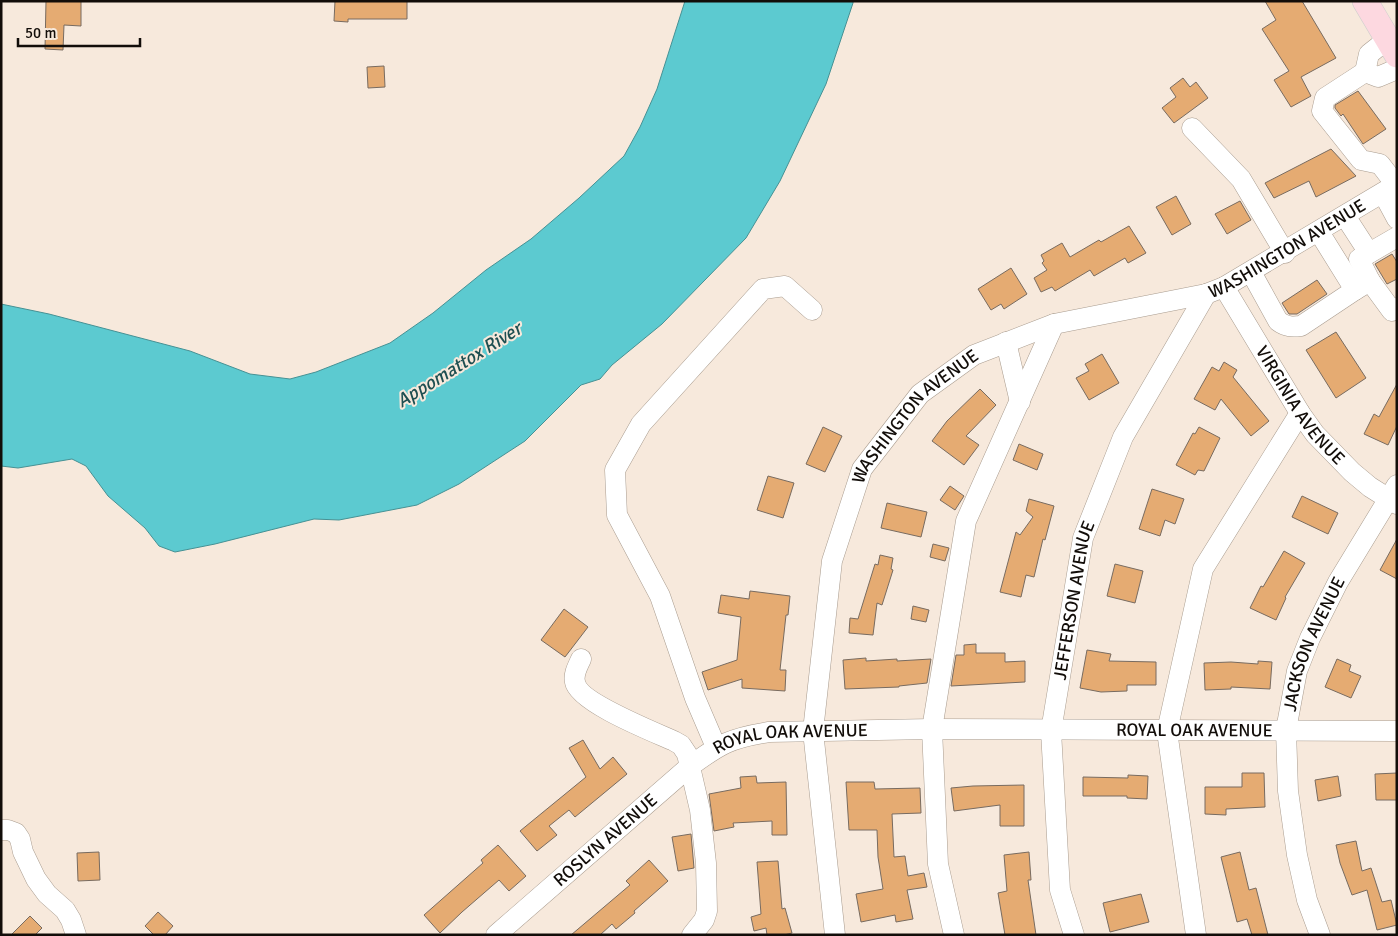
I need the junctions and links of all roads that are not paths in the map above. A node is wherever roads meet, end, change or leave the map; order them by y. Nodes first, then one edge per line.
1 (1365, 1) edge
2 (1392, 47) edge
3 (1397, 69) edge
4 (1365, 72) junction
5 (1192, 128) dead end
6 (1392, 187) edge
7 (1346, 216) junction
8 (1397, 218) edge
9 (1319, 232) junction
10 (1397, 237) edge
11 (1285, 253) junction
12 (1369, 253) junction
13 (1250, 272) junction
14 (1363, 285) junction
15 (1215, 291) junction
16 (1397, 308) edge
17 (812, 310) dead end
18 (1054, 324) junction
19 (1006, 342) junction
20 (1020, 402) junction
21 (1300, 413) junction
22 (1394, 496) edge
23 (581, 659) dead end
24 (932, 730) junction
25 (1286, 730) junction
26 (813, 731) junction
27 (1051, 731) junction
28 (1167, 731) junction
29 (1397, 731) edge
30 (716, 747) junction
31 (689, 767) junction
32 (1, 830) edge
33 (76, 935) edge
34 (496, 935) edge
35 (692, 935) edge
36 (835, 935) edge
37 (954, 935) edge
38 (1074, 935) edge
39 (1196, 935) edge
40 (1320, 935) edge

1 - 2 main road
2 - 4 street
3 - 4 street
4 - 6 street
5 - 11 street
6 - 7 street, WASHINGTON AVENUE
6 - 8 street
7 - 9 street, WASHINGTON AVENUE
7 - 12 street
9 - 11 street, WASHINGTON AVENUE
9 - 14 street
10 - 12 street
11 - 13 street, WASHINGTON AVENUE
12 - 14 street
13 - 14 street
13 - 15 street, WASHINGTON AVENUE
14 - 16 street
15 - 18 street, WASHINGTON AVENUE
15 - 21 street, VIRGINIA AVENUE
15 - 27 street, JEFFERSON AVENUE
17 - 30 street, ROYAL OAK AVENUE
18 - 19 street, WASHINGTON AVENUE
18 - 20 street
19 - 20 street
19 - 26 street, WASHINGTON AVENUE
20 - 24 street
21 - 22 street, VIRGINIA AVENUE
21 - 28 street
22 - 25 street, JACKSON AVENUE
23 - 31 street
24 - 26 street, ROYAL OAK AVENUE
24 - 27 street, ROYAL OAK AVENUE
24 - 37 street
25 - 28 street, ROYAL OAK AVENUE
25 - 29 street, ROYAL OAK AVENUE
25 - 40 street, JACKSON AVENUE
26 - 30 street, ROYAL OAK AVENUE
26 - 36 street, WASHINGTON AVENUE
27 - 28 street, ROYAL OAK AVENUE
27 - 38 street, JEFFERSON AVENUE
28 - 39 street
30 - 31 street, ROSLYN AVENUE
31 - 34 street, ROSLYN AVENUE
31 - 35 street
32 - 33 street

